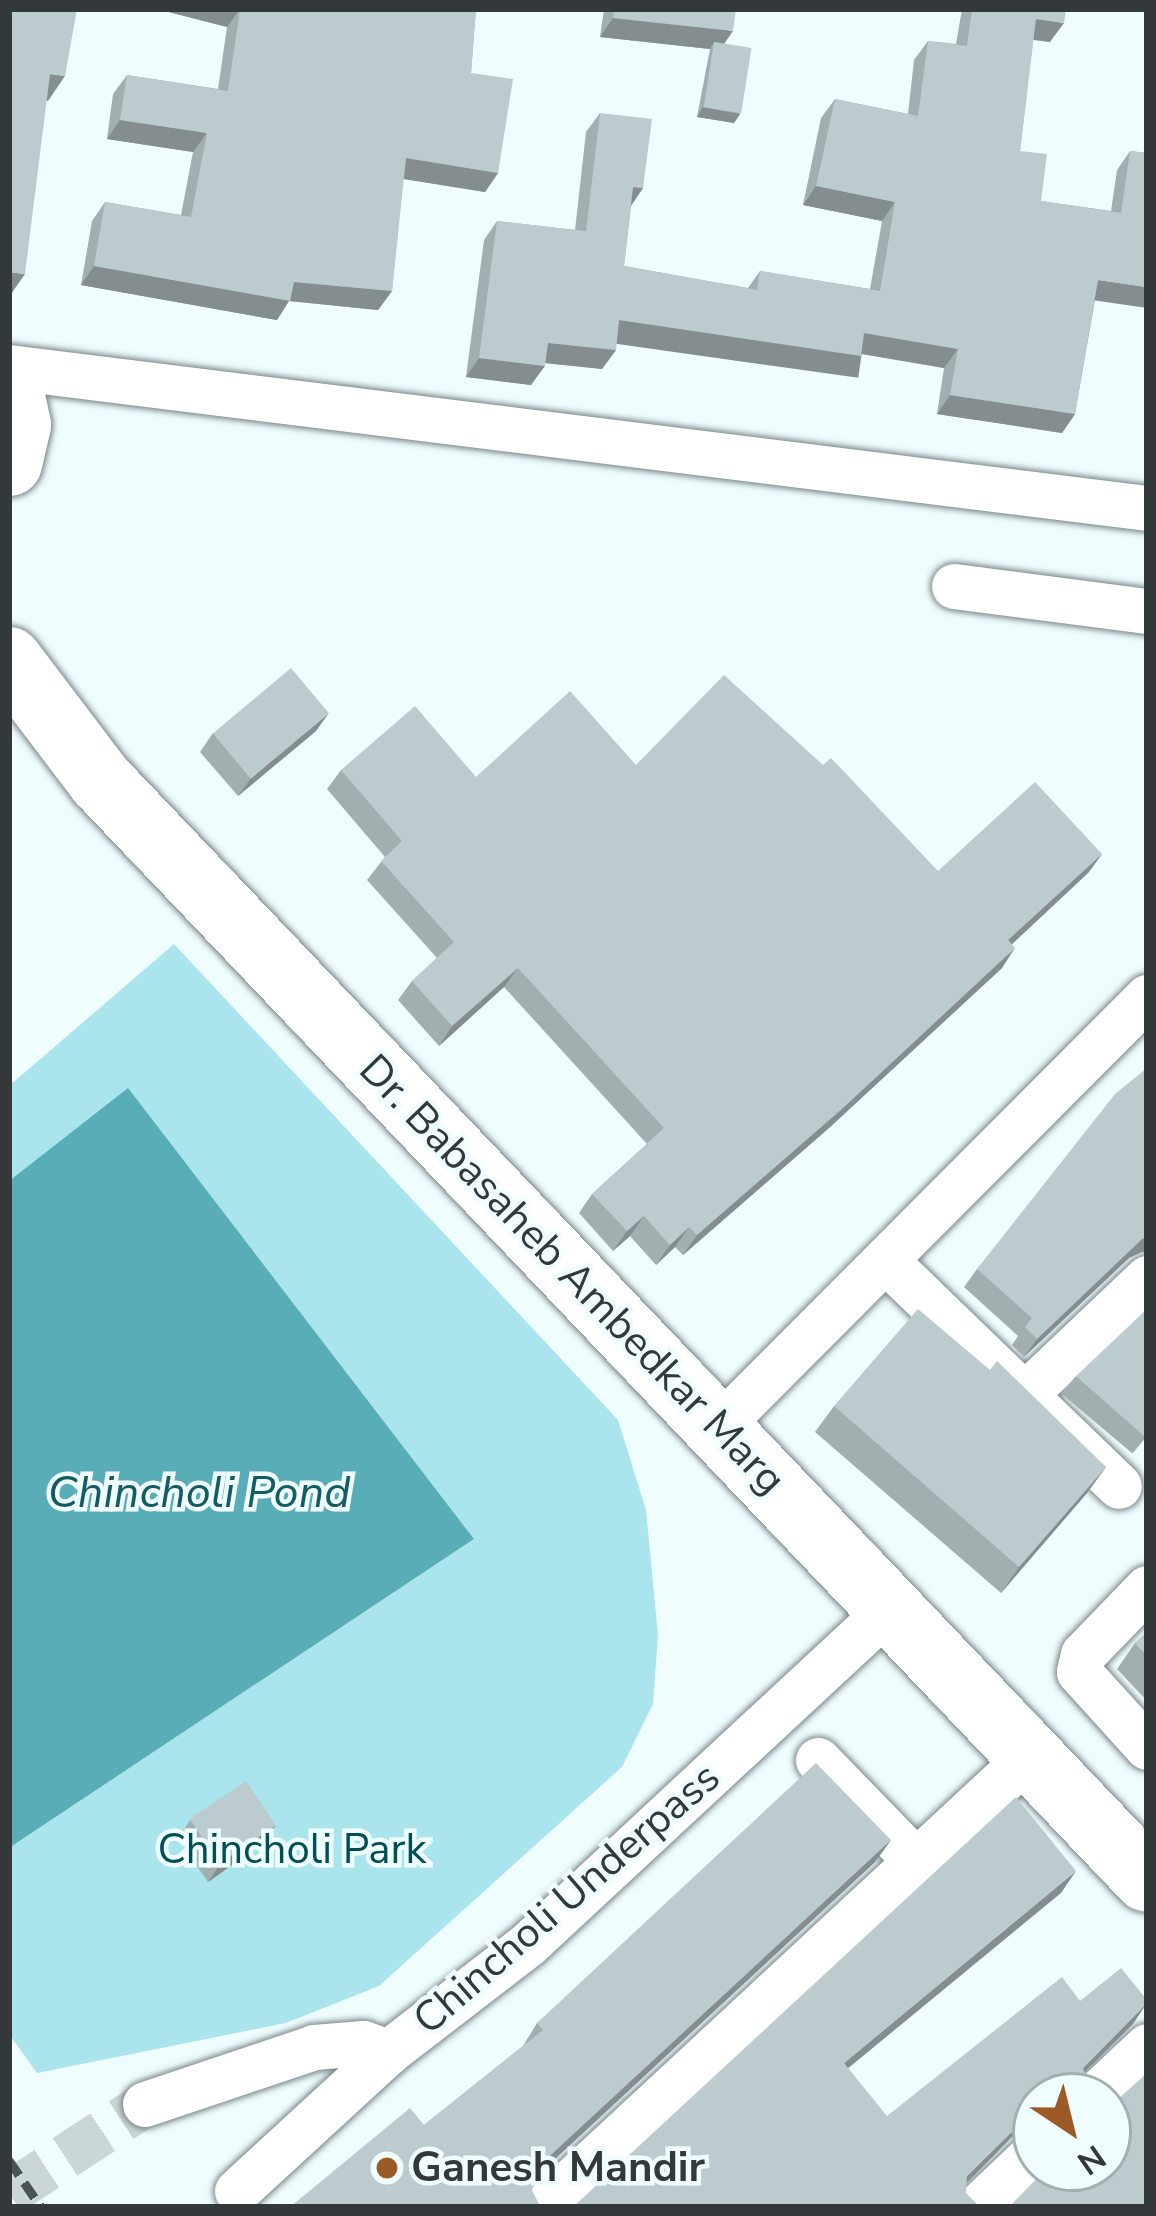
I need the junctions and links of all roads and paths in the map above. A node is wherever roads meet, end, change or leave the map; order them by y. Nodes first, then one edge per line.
1 (9, 368) edge
2 (9, 382) edge
3 (9, 463) edge
4 (1147, 508) edge
5 (954, 586) dead end
6 (1147, 611) edge
7 (9, 660) edge
8 (1147, 997) edge
9 (885, 1260) junction
10 (1147, 1278) edge
11 (1026, 1393) junction
12 (717, 1428) junction
13 (1119, 1486) dead end
14 (1147, 1588) edge
15 (891, 1607) junction
16 (1147, 1748) edge
17 (1029, 1756) junction
18 (818, 1760) edge
19 (916, 1861) junction
20 (1147, 1880) edge
21 (1147, 2046) edge
22 (388, 2052) junction
23 (1119, 2072) edge
24 (154, 2115) tunnel mouth
25 (1012, 2174) edge
26 (237, 2191) dead end
27 (544, 2207) edge
28 (977, 2207) edge

1 - 4 street
2 - 3 main road
5 - 6 street
7 - 12 main road, Dr. Babasaheb Ambedkar Marg
8 - 9 street
9 - 11 street
9 - 12 street
10 - 11 street
11 - 13 street
12 - 15 main road, Dr. Babasaheb Ambedkar Marg
14 - 16 street
15 - 17 main road, Dr. Babasaheb Ambedkar Marg
15 - 22 street, Chincholi Underpass
17 - 19 street
17 - 20 main road, Dr. Babasaheb Ambedkar Marg
18 - 19 street
19 - 27 street
21 - 23 street
22 - 24 street, Chincholi Underpass
22 - 26 street
25 - 28 street

